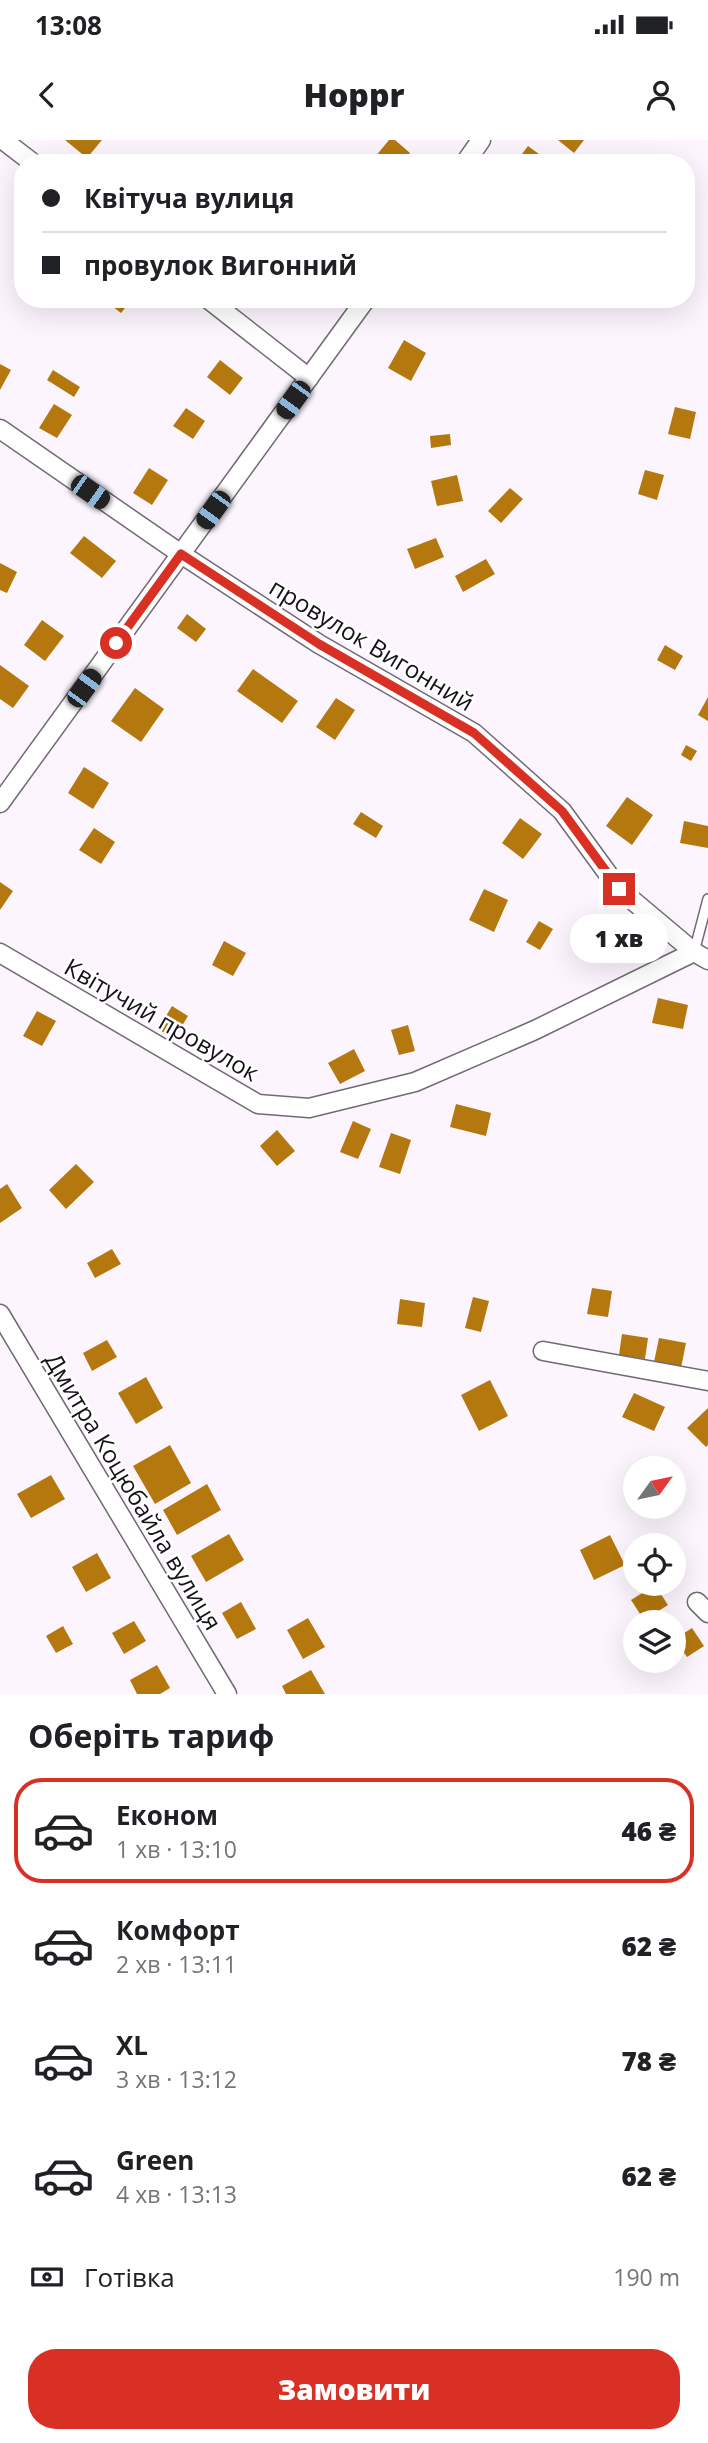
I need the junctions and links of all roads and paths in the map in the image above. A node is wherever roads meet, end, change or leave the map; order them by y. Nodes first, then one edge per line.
1 (3, 140) edge
2 (21, 154) edge
3 (220, 308) edge
4 (360, 308) edge
5 (309, 378) junction
6 (0, 429) edge
7 (181, 554) junction
8 (0, 803) edge
9 (708, 899) edge
10 (0, 953) edge
11 (701, 956) edge
12 (0, 1314) edge
13 (542, 1351) dead end
14 (708, 1381) edge
15 (226, 1694) edge

1 - 2 street
3 - 5 street
4 - 5 street
5 - 7 street
6 - 7 street, провулок Вигонний
7 - 8 street
7 - 11 street, провулок Вигонний
9 - 11 lane
10 - 11 street, Квітучий провулок
12 - 15 street, Дмитра Коцюбайла вулиця
13 - 14 street

